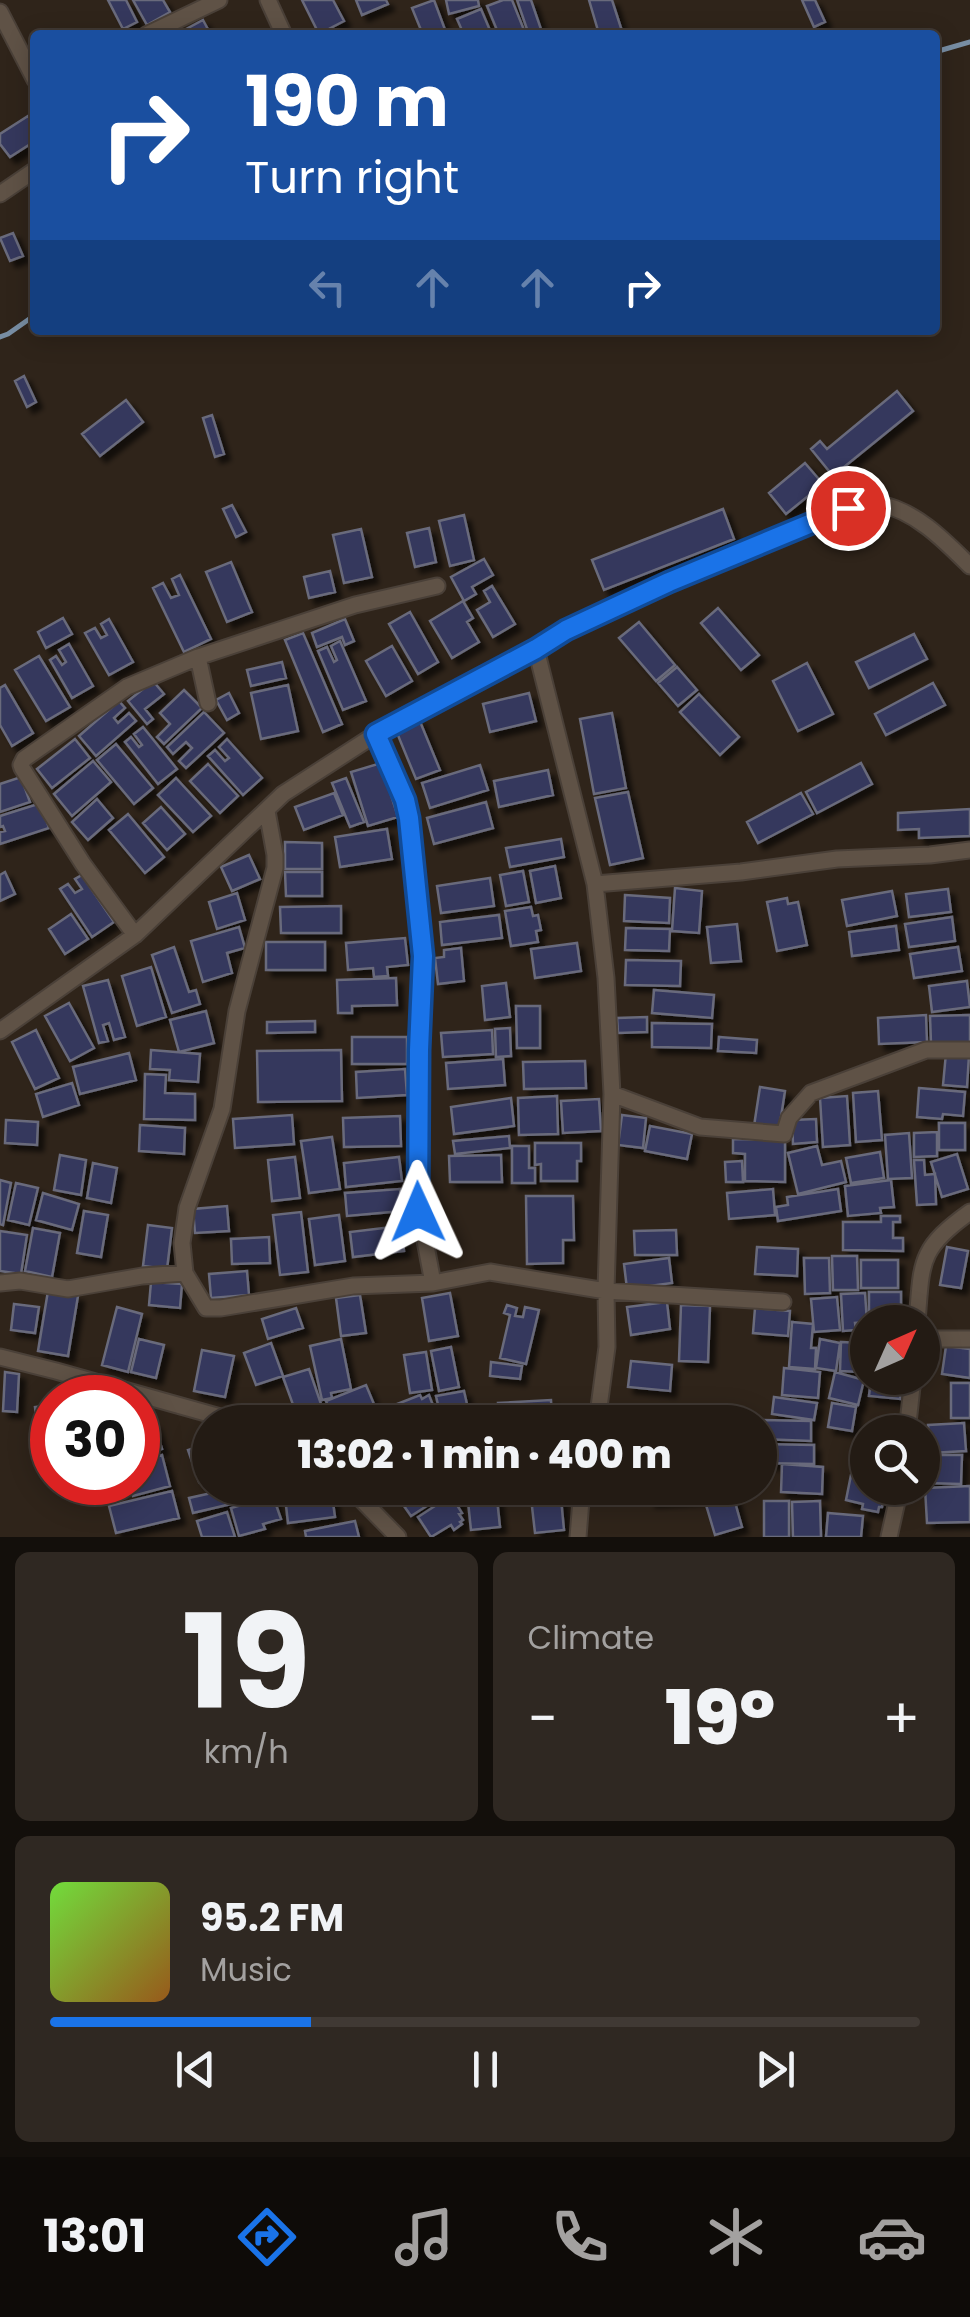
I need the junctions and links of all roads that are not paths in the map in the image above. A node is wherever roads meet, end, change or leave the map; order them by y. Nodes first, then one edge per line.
1 (219, 0) edge
2 (268, 0) edge
3 (0, 12) edge
4 (156, 30) edge
5 (282, 30) edge
6 (30, 70) edge
7 (30, 173) edge
8 (0, 194) edge
9 (970, 566) edge
10 (437, 586) dead end
11 (536, 649) junction
12 (198, 658) junction
13 (208, 703) dead end
14 (376, 734) junction
15 (267, 811) junction
16 (970, 850) edge
17 (595, 884) junction
18 (135, 936) junction
19 (0, 1032) edge
20 (970, 1050) edge
21 (612, 1094) junction
22 (970, 1212) edge
23 (185, 1273) junction
24 (0, 1283) edge
25 (433, 1283) junction
26 (606, 1290) junction
27 (783, 1302) dead end
28 (919, 1305) edge
29 (940, 1338) edge
30 (970, 1339) edge
31 (0, 1357) edge
32 (599, 1405) edge
33 (192, 1409) edge
34 (367, 1505) edge
35 (581, 1505) edge
36 (896, 1505) edge
37 (398, 1537) edge
38 (578, 1537) edge
39 (889, 1537) edge

1 - 4 street
2 - 5 street
3 - 6 street
7 - 8 street
9 - 11 street
10 - 12 street
11 - 14 street
11 - 17 street
12 - 13 street
12 - 18 street
14 - 15 street
14 - 25 street
15 - 18 street
15 - 23 street
16 - 17 street
17 - 21 street
18 - 19 street
20 - 21 street
21 - 26 street
22 - 28 street
23 - 24 street
23 - 25 street
25 - 26 street
26 - 27 street
26 - 32 street
29 - 30 street
31 - 33 street
34 - 37 street
35 - 38 street
36 - 39 street

